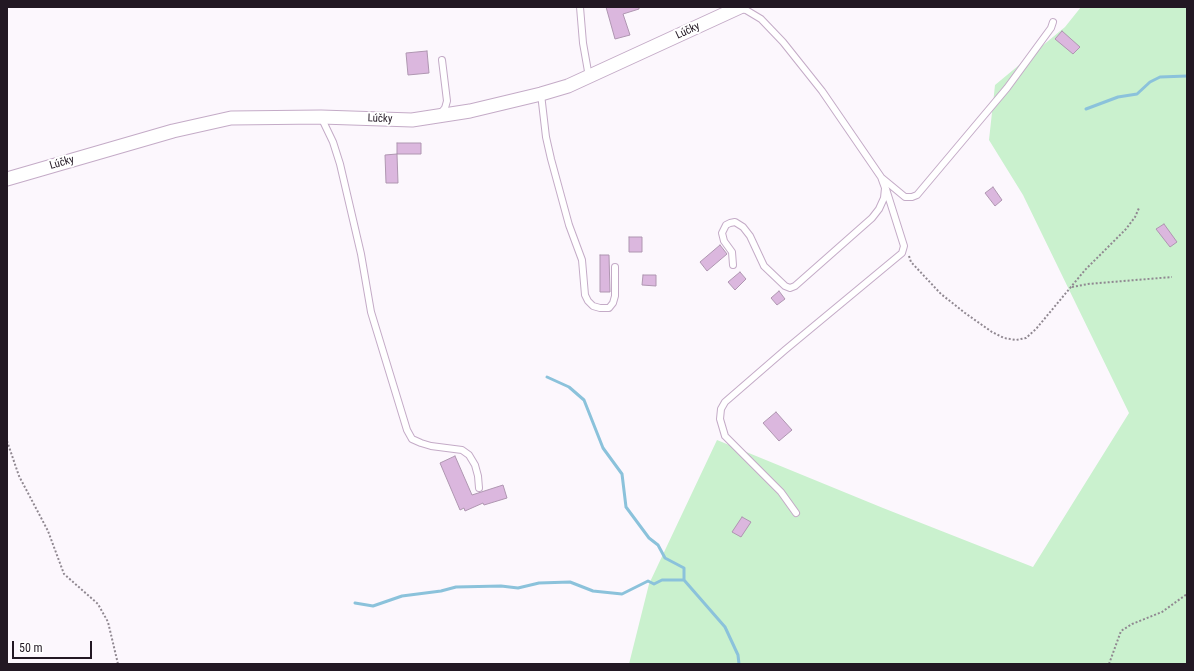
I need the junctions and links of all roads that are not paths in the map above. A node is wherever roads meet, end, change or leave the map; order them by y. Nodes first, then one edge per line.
1 (580, 7) edge
2 (739, 8) edge
3 (1053, 22) dead end
4 (442, 60) dead end
5 (589, 77) junction
6 (541, 94) junction
7 (438, 117) junction
8 (320, 118) junction
9 (881, 177) junction
10 (7, 179) edge
11 (885, 188) junction
12 (733, 265) dead end
13 (615, 267) dead end
14 (479, 488) dead end
15 (796, 513) dead end

1 - 5 lane
2 - 5 street, Lúčky
2 - 9 lane
3 - 9 lane
4 - 7 lane
5 - 6 street, Lúčky
6 - 7 street, Lúčky
6 - 13 lane
7 - 8 street, Lúčky
8 - 10 street, Lúčky
8 - 14 lane
9 - 11 lane
11 - 12 lane
11 - 15 lane

